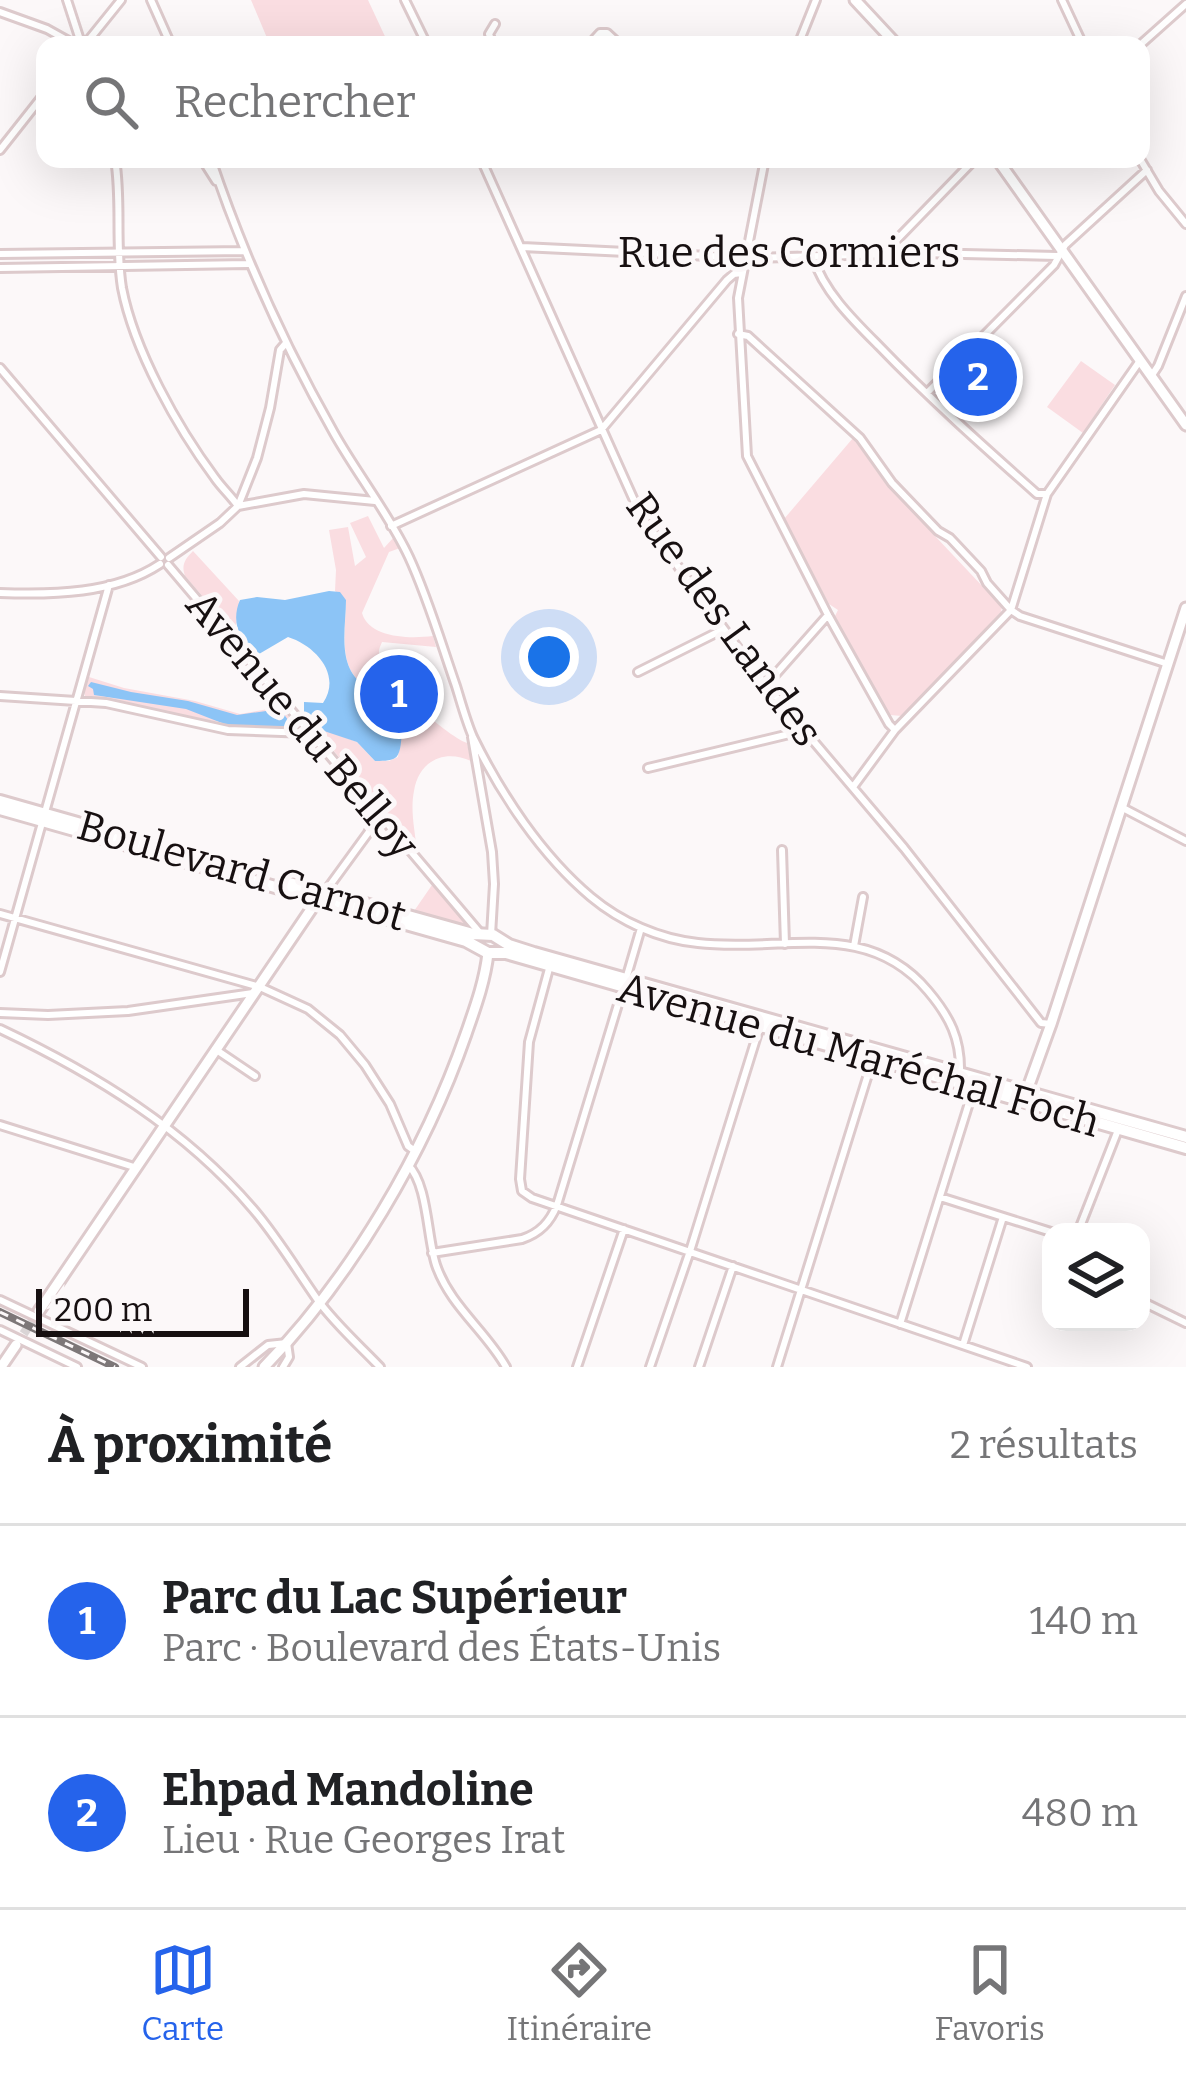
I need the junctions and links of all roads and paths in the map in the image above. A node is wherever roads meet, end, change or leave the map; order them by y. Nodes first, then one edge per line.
1 (67, 0) edge
2 (121, 0) edge
3 (151, 0) edge
4 (405, 0) edge
5 (816, 0) edge
6 (855, 0) edge
7 (1062, 0) edge
8 (1186, 4) edge
9 (0, 12) edge
10 (495, 24) dead end
11 (64, 36) edge
12 (80, 36) edge
13 (88, 36) edge
14 (166, 36) edge
15 (423, 36) edge
16 (490, 36) edge
17 (802, 36) edge
18 (886, 36) edge
19 (1079, 36) edge
20 (1150, 36) edge
21 (36, 104) edge
22 (0, 150) edge
23 (115, 168) edge
24 (208, 168) edge
25 (214, 168) edge
26 (485, 168) edge
27 (761, 168) edge
28 (966, 168) edge
29 (1003, 168) edge
30 (1147, 170) joint
31 (222, 191) junction
32 (1186, 224) edge
33 (520, 247) junction
34 (245, 251) junction
35 (119, 253) junction
36 (1059, 253) junction
37 (0, 254) edge
38 (882, 255) junction
39 (745, 256) junction
40 (813, 256) junction
41 (250, 264) junction
42 (120, 266) junction
43 (0, 268) edge
44 (741, 273) junction
45 (1186, 296) edge
46 (738, 334) junction
47 (286, 343) junction
48 (1139, 361) junction
49 (0, 368) edge
50 (1150, 377) junction
51 (927, 394) junction
52 (1186, 425) edge
53 (601, 430) junction
54 (1047, 494) junction
55 (375, 501) junction
56 (238, 506) junction
57 (391, 526) junction
58 (165, 561) junction
59 (109, 585) junction
60 (0, 593) edge
61 (1186, 608) edge
62 (1011, 610) junction
63 (828, 615) junction
64 (724, 629) junction
65 (1173, 657) junction
66 (638, 672) dead end
67 (766, 685) junction
68 (0, 697) edge
69 (76, 700) junction
70 (803, 730) junction
71 (895, 730) junction
72 (309, 733) junction
73 (472, 735) junction
74 (476, 765) junction
75 (648, 768) dead end
76 (488, 770) junction
77 (482, 787) junction
78 (853, 788) junction
79 (0, 805) edge
80 (1120, 807) junction
81 (378, 812) junction
82 (42, 817) junction
83 (1186, 841) edge
84 (782, 850) dead end
85 (321, 896) junction
86 (863, 897) dead end
87 (0, 914) edge
88 (16, 919) junction
89 (641, 928) junction
90 (489, 943) junction
91 (785, 944) junction
92 (854, 946) junction
93 (532, 960) joint
94 (550, 965) junction
95 (0, 972) edge
96 (624, 982) junction
97 (258, 990) junction
98 (0, 1013) edge
99 (761, 1023) junction
100 (1051, 1024) junction
101 (0, 1029) edge
102 (215, 1049) junction
103 (875, 1053) junction
104 (255, 1076) dead end
105 (959, 1079) junction
106 (975, 1083) junction
107 (1025, 1096) junction
108 (164, 1124) junction
109 (0, 1125) edge
110 (1120, 1125) junction
111 (1186, 1137) edge
112 (1186, 1148) edge
113 (415, 1151) junction
114 (407, 1164) junction
115 (134, 1167) junction
116 (940, 1197) junction
117 (556, 1205) junction
118 (1003, 1217) junction
119 (1082, 1223) edge
120 (624, 1229) junction
121 (1042, 1229) edge
122 (690, 1251) junction
123 (432, 1252) junction
124 (733, 1266) junction
125 (802, 1290) junction
126 (0, 1300) edge
127 (320, 1303) junction
128 (1150, 1305) edge
129 (39, 1310) tunnel mouth
130 (1186, 1323) edge
131 (900, 1324) junction
132 (0, 1330) edge
133 (287, 1343) junction
134 (16, 1345) tunnel mouth
135 (963, 1345) junction
136 (1, 1367) edge
137 (77, 1367) edge
138 (142, 1367) edge
139 (240, 1367) edge
140 (264, 1367) edge
141 (283, 1367) edge
142 (380, 1367) edge
143 (506, 1367) edge
144 (577, 1367) edge
145 (650, 1367) edge
146 (699, 1367) edge
147 (777, 1367) edge
148 (1027, 1367) edge

1 - 12 street
2 - 13 street
3 - 14 street
4 - 15 street
5 - 17 street
6 - 18 street
7 - 19 street
8 - 20 street
9 - 11 street
10 - 16 street
21 - 22 street
23 - 35 street
24 - 31 street
25 - 31 street
26 - 33 street, Rue des Landes
27 - 39 street
28 - 38 street
29 - 36 street
30 - 32 street
30 - 36 street
31 - 34 street
33 - 39 street, Rue des Cormiers
33 - 53 street, Rue des Landes
34 - 35 street
34 - 41 street
35 - 37 street
35 - 42 street
36 - 38 street, Rue des Cormiers
36 - 48 street
36 - 51 street
38 - 40 street, Rue des Cormiers
39 - 40 street, Rue des Cormiers
39 - 44 street
40 - 51 street
41 - 42 street
41 - 47 street
42 - 43 street
42 - 56 street
44 - 46 street
44 - 53 street
45 - 50 street
46 - 62 street
46 - 63 street
47 - 55 street
47 - 56 street
48 - 50 street
48 - 54 street
49 - 58 street, Avenue du Belloy
50 - 52 street
51 - 54 street
53 - 57 street
53 - 64 street, Rue des Landes
54 - 62 street
55 - 56 street
55 - 57 street
56 - 58 street
57 - 73 street
58 - 59 street
58 - 72 street, Avenue du Belloy
59 - 60 street
59 - 69 street
61 - 65 street
62 - 65 street
62 - 71 street
63 - 67 street
63 - 71 street
64 - 66 street
64 - 67 street, Rue des Landes
65 - 80 street
67 - 70 street, Rue des Landes
68 - 69 street
69 - 72 street
69 - 82 street
70 - 75 street
70 - 78 street, Rue des Landes
71 - 78 street
72 - 81 street, Avenue du Belloy
73 - 74 street
73 - 76 street
74 - 76 street
74 - 77 street
76 - 77 street
76 - 89 street
77 - 90 street
78 - 100 street, Rue des Landes
79 - 82 main road, Boulevard Carnot
80 - 83 street
80 - 100 street
81 - 85 street
81 - 90 street, Avenue du Belloy
82 - 85 main road, Boulevard Carnot
82 - 88 street
84 - 91 street
85 - 90 main road, Boulevard Carnot
85 - 97 street
86 - 92 street
87 - 88 street
88 - 95 street
88 - 97 street
89 - 91 street
89 - 96 street
90 - 93 main road, Boulevard Carnot
90 - 96 main road, Boulevard Carnot
90 - 113 street
91 - 92 street
92 - 105 street
93 - 94 main road, Avenue du Maréchal Foch
94 - 96 main road, Avenue du Maréchal Foch
94 - 117 street
96 - 99 main road, Boulevard Carnot
96 - 117 street
97 - 98 street
97 - 102 street
97 - 113 street
99 - 103 main road, Boulevard Carnot
99 - 122 street
100 - 107 street
101 - 108 street
102 - 104 street
102 - 108 street
103 - 105 main road, Boulevard Carnot
103 - 125 street
105 - 106 main road, Boulevard Carnot
106 - 107 main road, Boulevard Carnot
106 - 107 main road, Avenue du Maréchal Foch
106 - 116 street
107 - 110 main road, Avenue du Maréchal Foch
108 - 115 street
108 - 127 street
109 - 115 street
110 - 111 main road, Avenue du Maréchal Foch
110 - 112 main road, Avenue du Maréchal Foch
110 - 119 street
113 - 114 street
114 - 123 street
114 - 127 street
115 - 129 street
116 - 118 street
116 - 131 street
117 - 120 street
117 - 123 street
118 - 121 street
118 - 135 street
120 - 122 street
120 - 144 street
122 - 124 street
122 - 145 street
123 - 143 street
124 - 125 street
124 - 146 street
125 - 131 street
125 - 147 street
126 - 138 street
127 - 133 street
127 - 142 street
128 - 130 street
131 - 135 street
132 - 137 street
133 - 139 street
133 - 140 street
133 - 141 street
134 - 136 street
135 - 148 street

